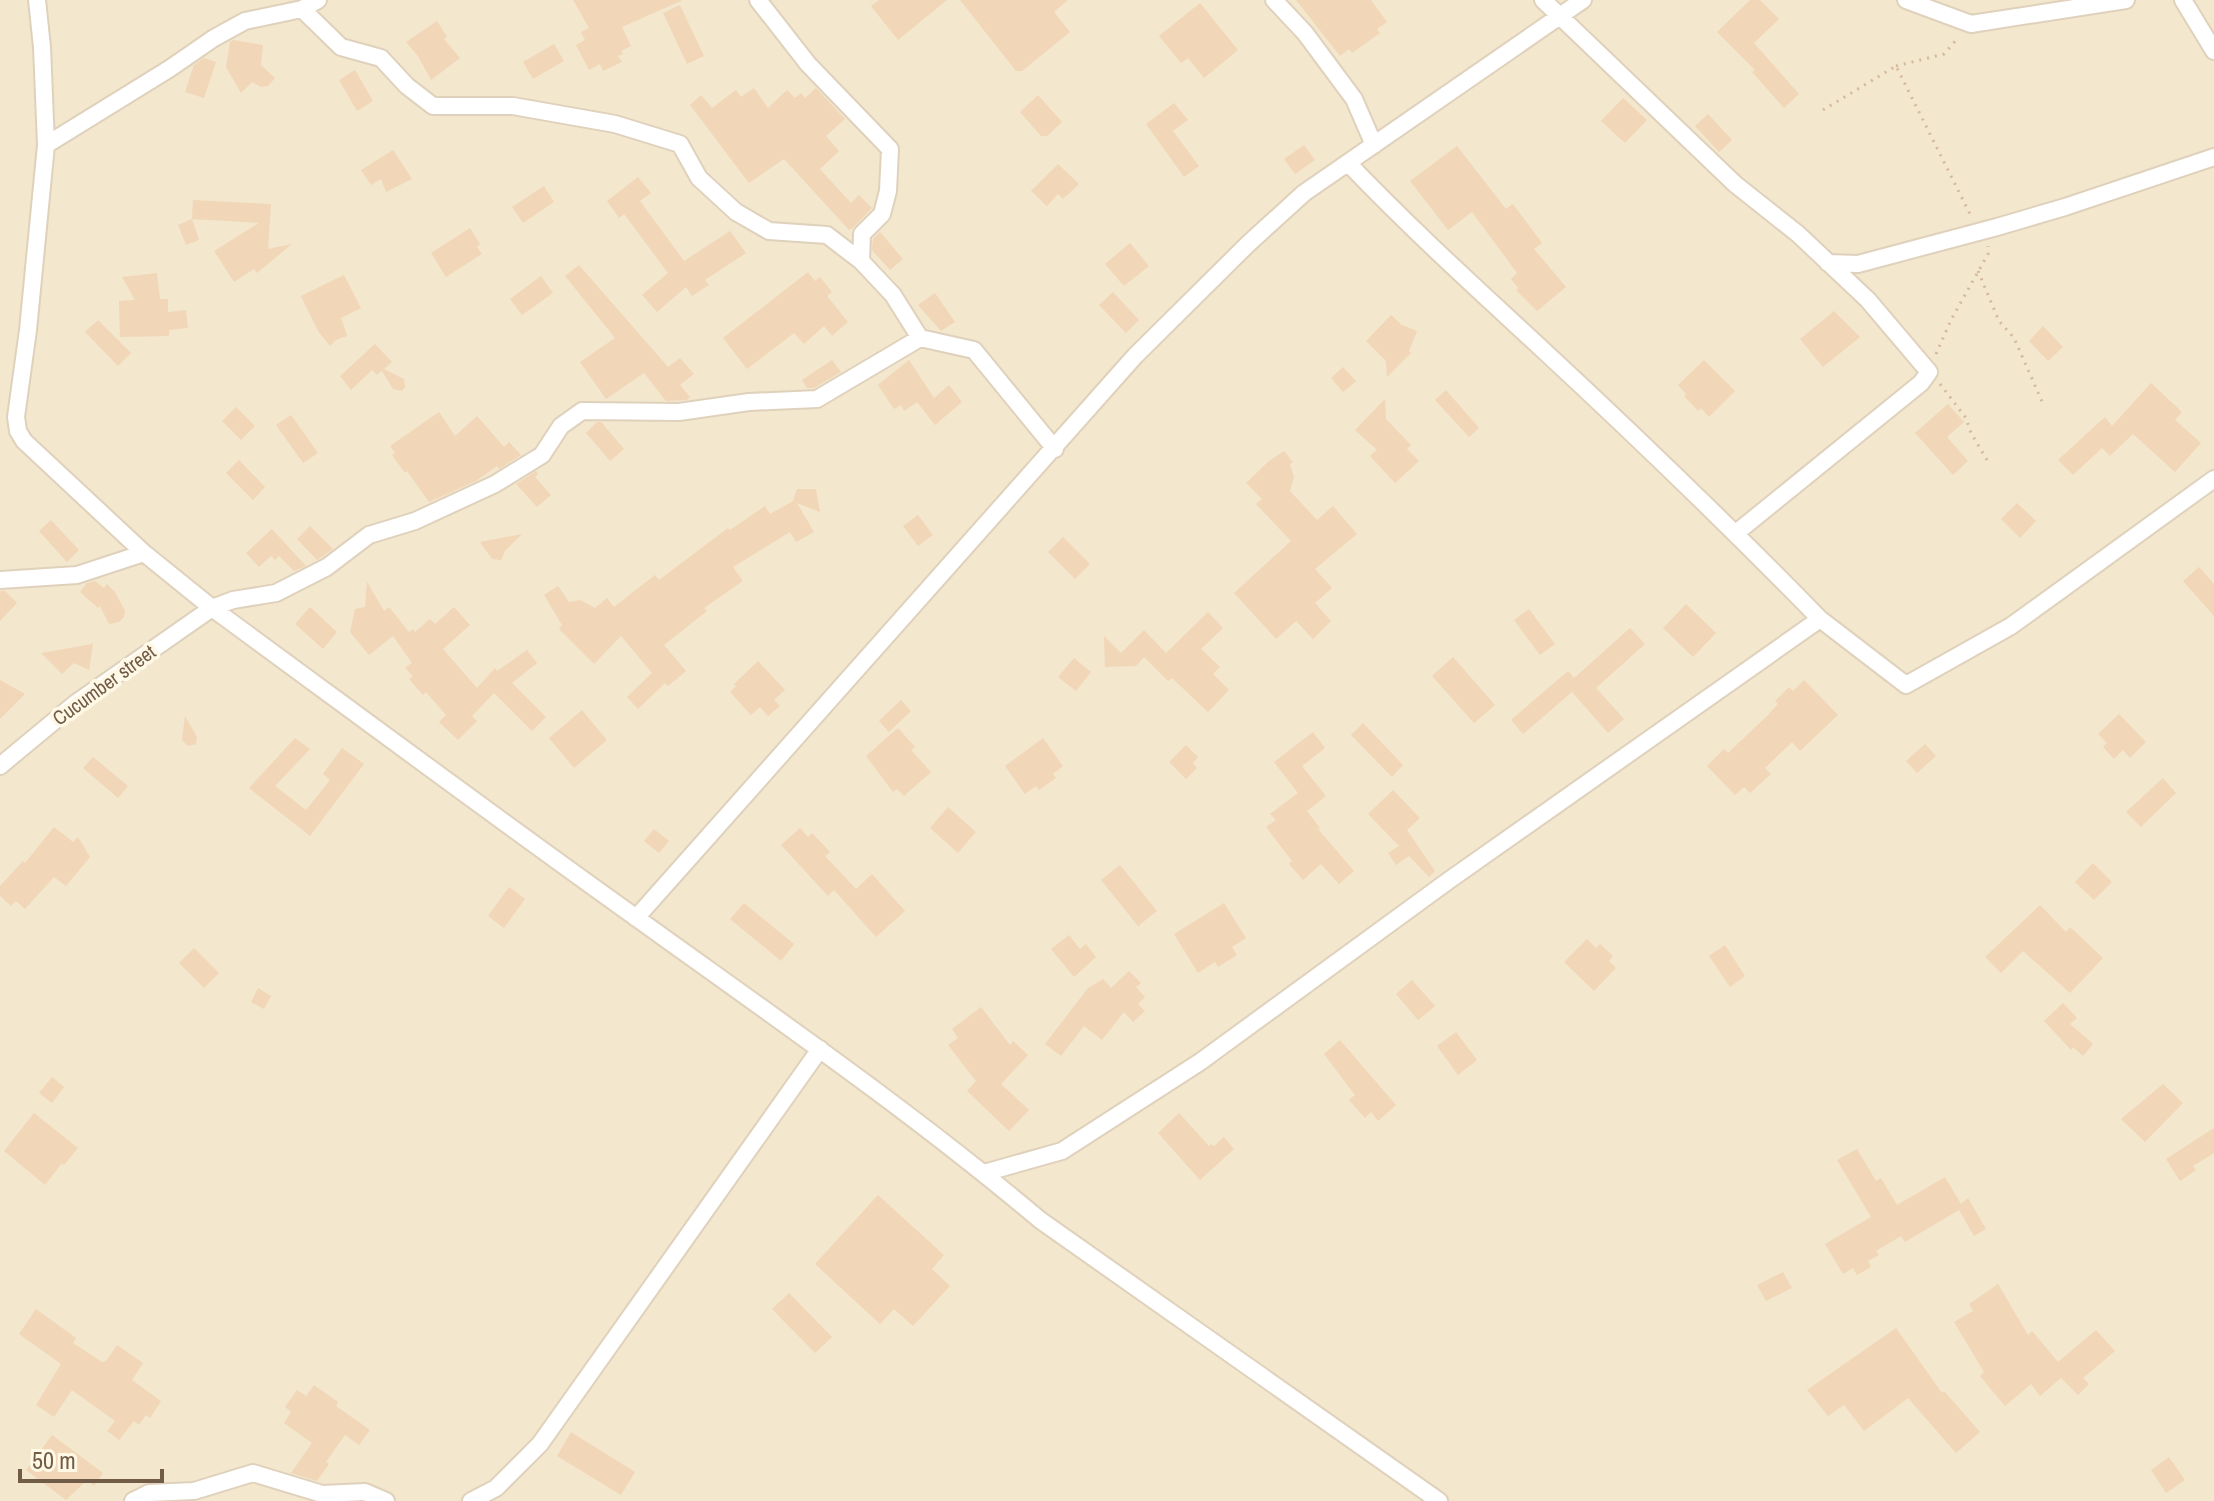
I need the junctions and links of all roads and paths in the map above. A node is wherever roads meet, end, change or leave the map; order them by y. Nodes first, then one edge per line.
1 (37, 0) edge
2 (318, 0) edge
3 (758, 0) edge
4 (1274, 0) edge
5 (1543, 0) edge
6 (1583, 0) edge
7 (1906, 0) edge
8 (2126, 0) edge
9 (2183, 0) edge
10 (302, 9) junction
11 (1560, 17) junction
12 (1971, 24) junction
13 (2214, 51) edge
14 (1896, 66) junction
15 (1823, 110) dead end
16 (46, 145) junction
17 (1374, 145) junction
18 (2214, 157) edge
19 (1348, 163) junction
20 (1979, 231) junction
21 (861, 261) junction
22 (1828, 263) junction
23 (1978, 271) junction
24 (920, 338) junction
25 (1929, 372) junction
26 (2044, 406) dead end
27 (1055, 449) junction
28 (1990, 465) dead end
29 (2214, 479) edge
30 (1736, 533) junction
31 (144, 553) junction
32 (0, 580) edge
33 (212, 608) junction
34 (1820, 619) junction
35 (0, 766) edge
36 (636, 918) junction
37 (820, 1049) junction
38 (984, 1173) junction
39 (133, 1501) edge
40 (386, 1501) edge
41 (471, 1501) edge
42 (1439, 1501) edge

1 - 16 street
2 - 10 street
3 - 21 street
4 - 17 street
5 - 11 street
6 - 11 street
7 - 12 street
8 - 12 street
9 - 13 street
10 - 16 street
10 - 21 street
11 - 17 street
11 - 22 street
12 - 14 path
14 - 15 path
14 - 20 path
16 - 31 street
17 - 19 street
18 - 20 street
19 - 27 street
19 - 30 street
20 - 22 street
20 - 23 path
21 - 24 street
22 - 25 street
23 - 25 path
23 - 26 path
24 - 27 street
24 - 33 street, Cucumber street
25 - 28 path
25 - 30 street
27 - 36 street
29 - 34 street
30 - 34 street
31 - 32 street
31 - 33 street
33 - 35 street, Cucumber street
33 - 36 street
34 - 38 street
36 - 37 street
37 - 38 street
37 - 41 street
38 - 42 street
39 - 40 street

